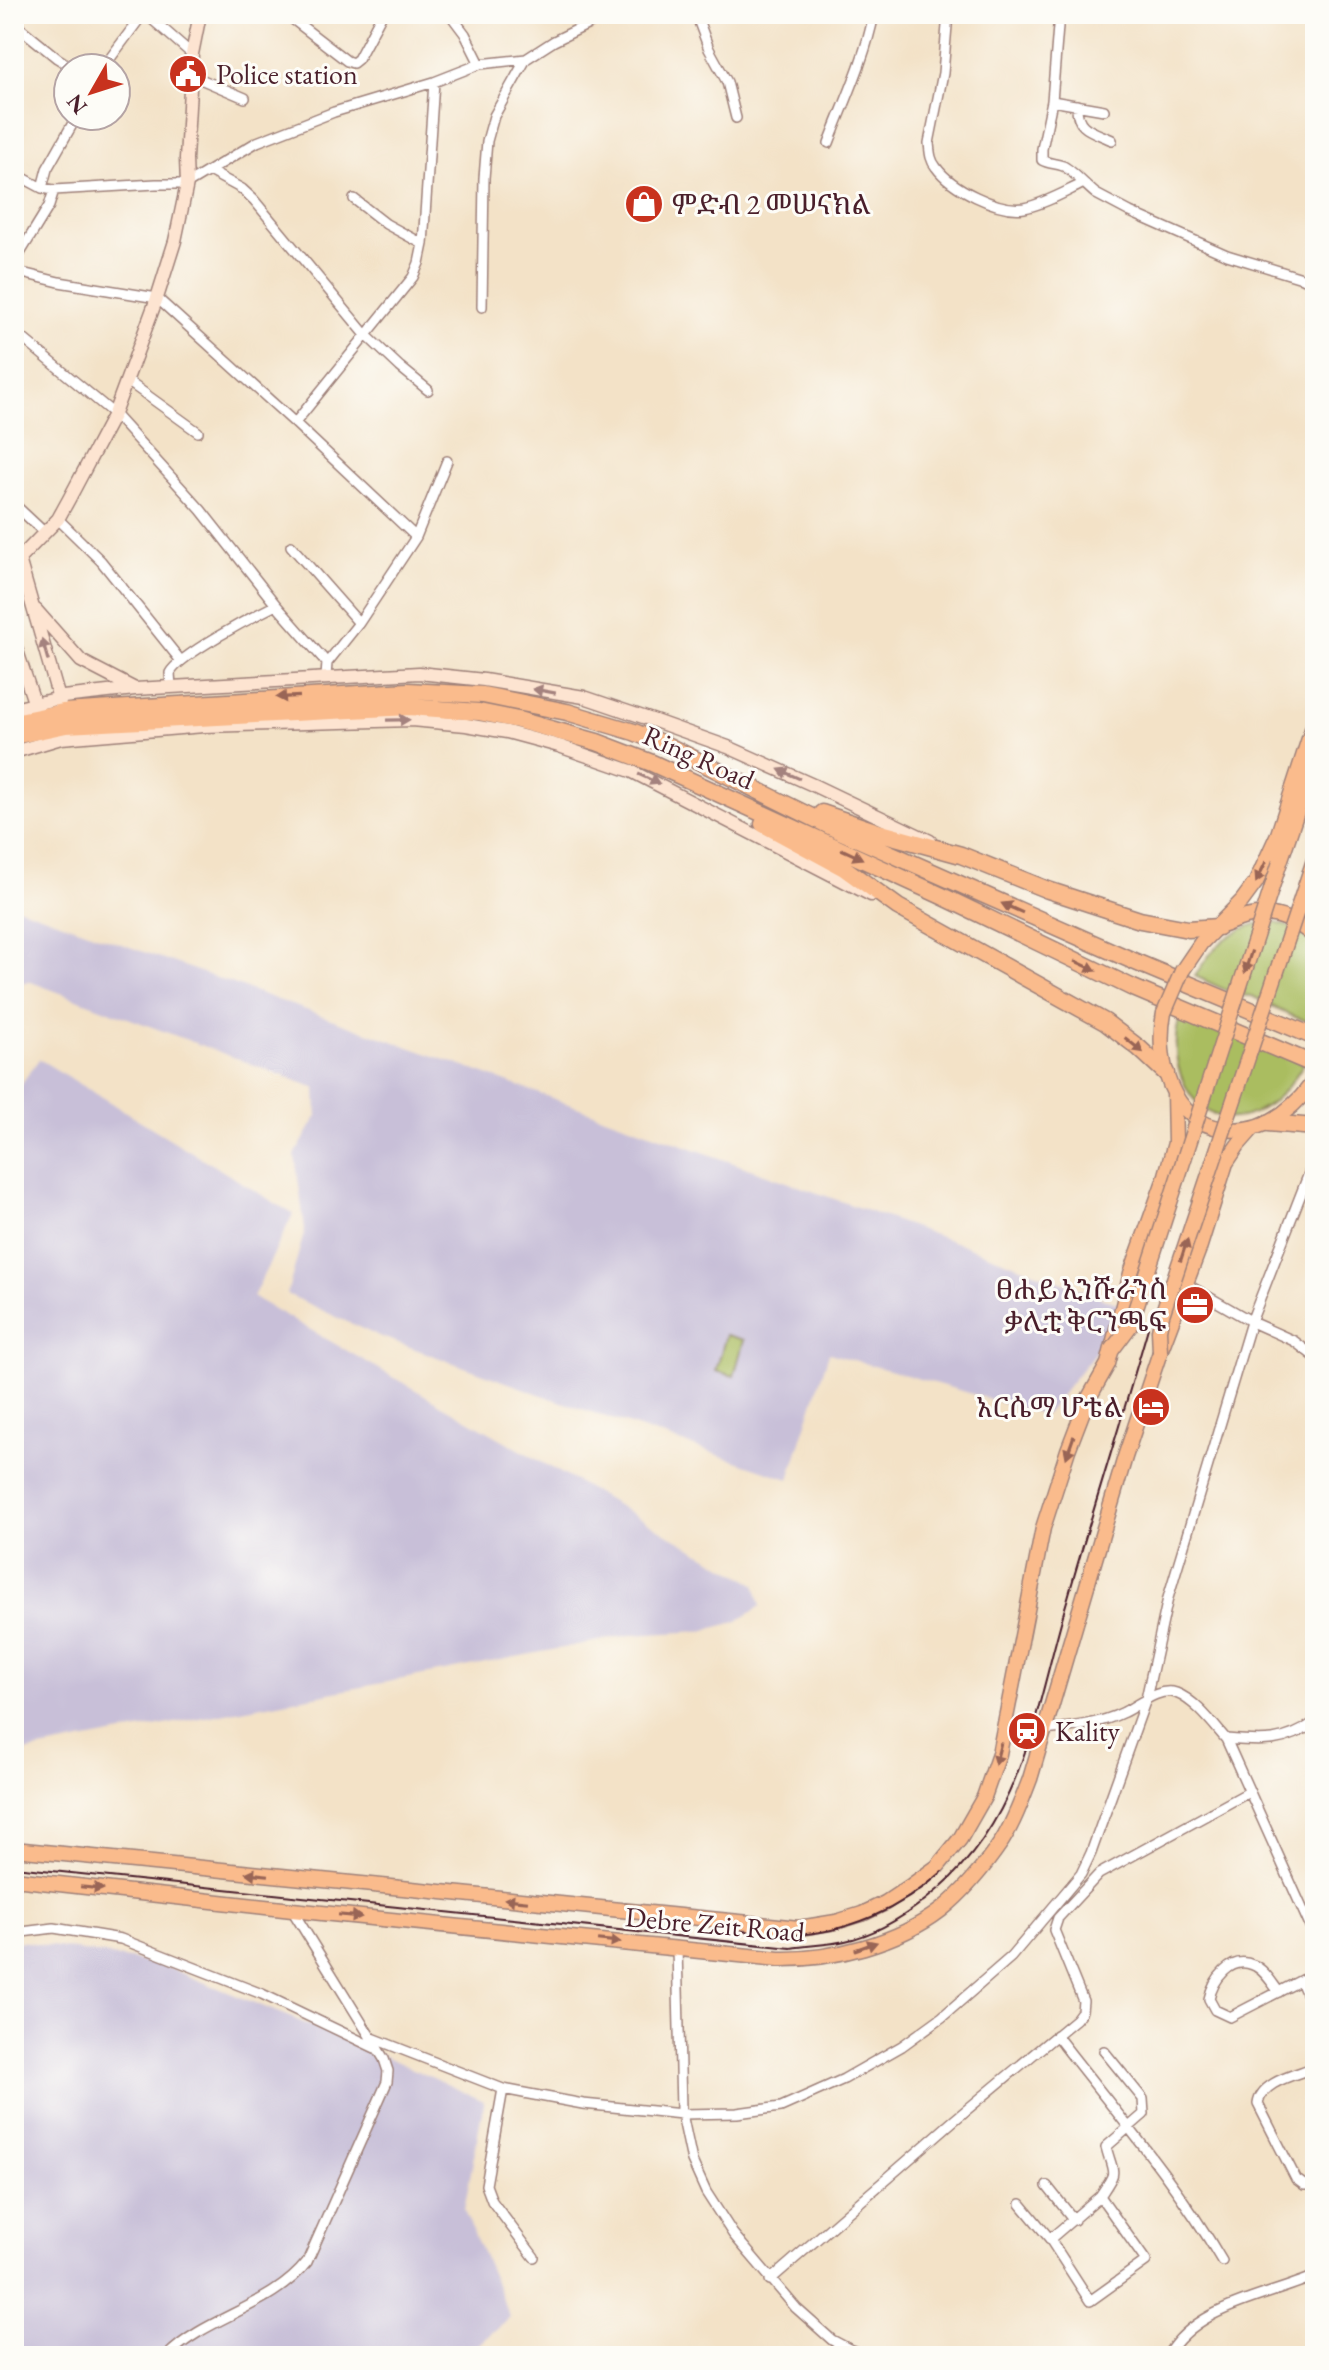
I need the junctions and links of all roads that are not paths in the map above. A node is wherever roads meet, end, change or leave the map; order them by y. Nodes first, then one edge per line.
1 (144, 14) edge
2 (200, 14) edge
3 (286, 14) edge
4 (382, 14) edge
5 (450, 14) edge
6 (609, 14) edge
7 (696, 14) edge
8 (874, 14) edge
9 (948, 14) edge
10 (1059, 14) edge
11 (596, 17) edge
12 (14, 23) edge
13 (115, 52) edge
14 (52, 54) edge
15 (192, 54) junction
16 (526, 59) junction
17 (480, 64) junction
18 (191, 75) junction
19 (434, 82) junction
20 (245, 98) dead end
21 (1052, 101) junction
22 (1077, 105) junction
23 (1104, 110) dead end
24 (736, 118) dead end
25 (68, 132) edge
26 (1112, 140) dead end
27 (829, 143) dead end
28 (209, 171) junction
29 (14, 173) edge
30 (187, 184) junction
31 (1082, 184) junction
32 (42, 188) junction
33 (54, 190) junction
34 (354, 199) dead end
35 (423, 244) junction
36 (14, 263) edge
37 (14, 271) edge
38 (1315, 282) edge
39 (157, 298) junction
40 (482, 307) dead end
41 (14, 331) edge
42 (365, 334) junction
43 (126, 380) junction
44 (428, 390) dead end
45 (114, 414) junction
46 (295, 423) junction
47 (198, 432) dead end
48 (447, 461) dead end
49 (14, 504) edge
50 (58, 519) junction
51 (45, 533) junction
52 (416, 537) junction
53 (291, 546) dead end
54 (16, 555) edge
55 (276, 605) junction
56 (32, 606) junction
57 (359, 623) junction
58 (14, 642) edge
59 (181, 661) junction
60 (327, 663) junction
61 (326, 677) junction
62 (171, 687) junction
63 (135, 689) junction
64 (14, 709) edge
65 (63, 711) junction
66 (38, 717) junction
67 (1315, 720) edge
68 (14, 722) edge
69 (14, 736) edge
70 (14, 752) edge
71 (1315, 758) edge
72 (704, 787) junction
73 (764, 793) junction
74 (961, 855) junction
75 (1315, 857) edge
76 (898, 907) junction
77 (1218, 927) junction
78 (1315, 937) edge
79 (1315, 1037) edge
80 (1166, 1073) junction
81 (1315, 1075) edge
82 (1174, 1093) junction
83 (1261, 1126) junction
84 (1315, 1127) edge
85 (1315, 1158) edge
86 (1186, 1284) junction
87 (1251, 1322) junction
88 (1112, 1350) junction
89 (1160, 1352) junction
90 (1315, 1357) edge
91 (1146, 1699) junction
92 (1315, 1722) edge
93 (1045, 1730) junction
94 (1226, 1739) junction
95 (1249, 1792) junction
96 (14, 1849) edge
97 (1081, 1874) junction
98 (1099, 1874) junction
99 (14, 1879) edge
100 (292, 1910) junction
101 (14, 1933) edge
102 (1315, 1937) edge
103 (677, 1948) junction
104 (1315, 1973) edge
105 (1301, 1981) junction
106 (1279, 1992) junction
107 (1315, 2014) edge
108 (1056, 2035) junction
109 (370, 2037) junction
110 (377, 2049) junction
111 (1104, 2051) dead end
112 (1315, 2067) edge
113 (503, 2089) junction
114 (682, 2114) junction
115 (1129, 2129) junction
116 (1315, 2185) edge
117 (1047, 2186) dead end
118 (1100, 2196) junction
119 (1021, 2204) dead end
120 (1074, 2220) junction
121 (1050, 2239) junction
122 (534, 2257) dead end
123 (1222, 2261) dead end
124 (1315, 2276) edge
125 (770, 2280) junction
126 (167, 2356) edge
127 (872, 2356) edge
128 (1167, 2356) edge

1 - 13 street
1 - 15 street
2 - 15 street
3 - 4 street
5 - 17 street
6 - 11 street
7 - 24 street
8 - 27 street
9 - 31 street
10 - 21 street
11 - 16 street
12 - 14 street
15 - 18 street
16 - 17 street
16 - 40 street
17 - 19 street
18 - 20 street
18 - 30 street
19 - 28 street
19 - 35 street
21 - 22 street
21 - 31 street
22 - 23 street
22 - 26 street
25 - 32 street
28 - 30 street
28 - 42 street
29 - 32 street
30 - 33 street
30 - 39 street
31 - 38 street
32 - 33 street
33 - 36 street
34 - 35 street
35 - 42 street
37 - 39 street
39 - 43 street
39 - 46 street
41 - 45 street
42 - 44 street
42 - 46 street
43 - 45 street
43 - 47 street
45 - 50 street
45 - 55 street
46 - 52 street
48 - 52 street
49 - 51 street
50 - 51 street
50 - 59 street
51 - 54 street
52 - 57 street
53 - 57 street
54 - 56 street
55 - 59 street
55 - 60 street
56 - 63 street
65 -> 56 street
57 - 60 street
58 - 66 street
59 - 62 street
60 - 61 street
61 - 62 street
74 -> 61 street
62 - 63 street
63 - 65 street
64 - 66 street
65 - 66 highway, Ring Road
65 - 66 street
65 - 72 highway, Ring Road
73 -> 65 highway, Ring Road
66 - 68 highway, Ring Road
66 - 69 highway, Ring Road
67 -> 77 main road
70 -> 76 street
71 -> 88 main road, bridge
72 - 76 highway
72 -> 81 highway, Ring Road
73 - 74 highway
79 -> 73 highway, Ring Road
74 - 77 highway
89 -> 75 main road, bridge
76 -> 80 highway
77 - 78 main road
77 - 80 main road, bridge
80 - 82 main road
81 - 83 main road
82 - 83 main road
82 - 88 main road
83 - 84 highway
83 - 86 main road
85 - 87 street
86 - 87 street
86 - 89 main road
87 - 90 street
87 - 91 street
88 -> 96 main road, Debre Zeit Road
89 - 93 main road, Debre Zeit Road
91 - 93 street
91 - 94 street
91 - 97 street
92 - 94 street
103 -> 93 main road, Debre Zeit Road
94 - 95 street
95 - 98 street
95 - 102 street
97 - 98 street
97 - 114 street
98 - 108 street
99 -> 100 main road, Debre Zeit Road
100 -> 103 main road, Debre Zeit Road
100 - 109 street
101 - 110 street
103 - 114 street
104 - 105 street
105 - 106 street
105 - 107 street
106 - 106 street
108 - 115 street
108 - 125 street
109 - 110 street
109 - 113 street
110 - 126 street
111 - 115 street
112 - 116 street
113 - 114 street
113 - 122 street
114 - 125 street
115 - 118 street
115 - 123 street
117 - 120 street
118 - 120 street
118 - 121 street
119 - 121 street
120 - 121 street
124 - 128 street
125 - 127 street

